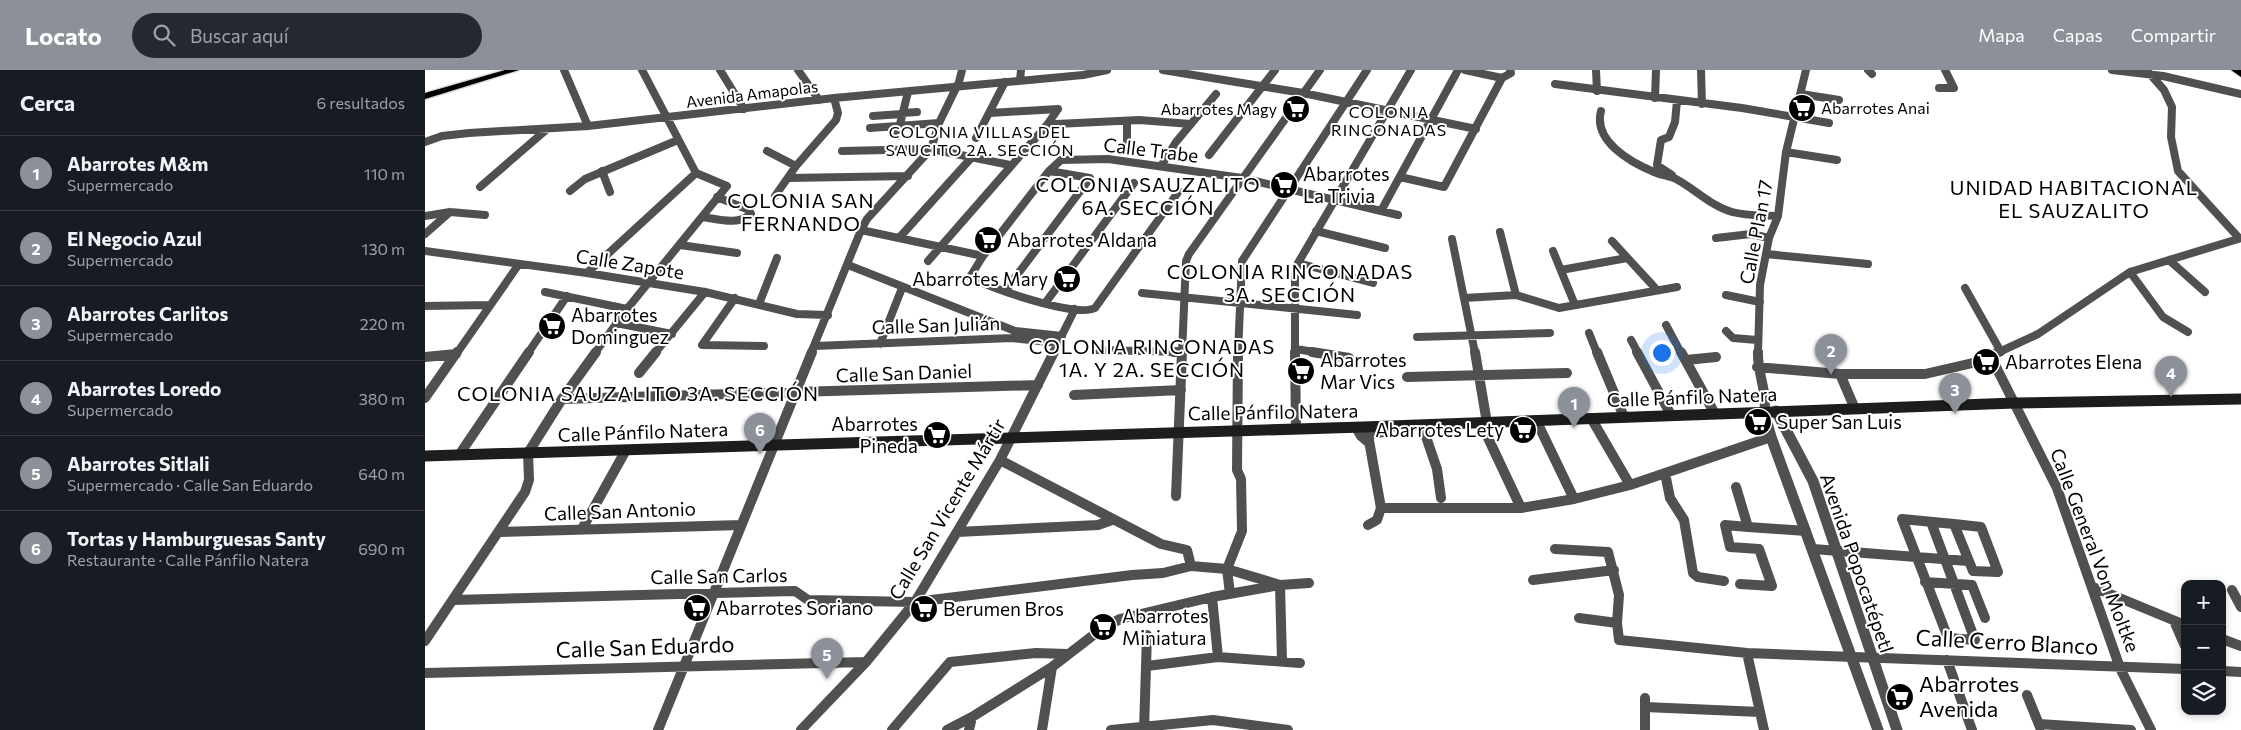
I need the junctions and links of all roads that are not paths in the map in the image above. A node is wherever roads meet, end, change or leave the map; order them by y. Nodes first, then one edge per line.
1 (498, 70) edge
2 (515, 70) edge
3 (564, 70) edge
4 (642, 70) edge
5 (720, 70) edge
6 (798, 70) edge
7 (962, 70) edge
8 (1021, 70) edge
9 (1107, 70) edge
10 (1163, 70) edge
11 (1275, 70) edge
12 (1320, 70) edge
13 (1367, 70) edge
14 (1411, 70) edge
15 (1458, 70) edge
16 (1465, 70) edge
17 (1510, 70) edge
18 (1596, 70) edge
19 (1656, 70) edge
20 (1701, 70) edge
21 (1806, 70) edge
22 (1945, 70) edge
23 (2112, 70) edge
24 (2236, 70) edge
25 (1083, 72) edge
26 (1192, 72) edge
27 (1063, 73) edge
28 (2150, 74) junction
29 (2241, 74) edge
30 (1502, 78) junction
31 (1020, 80) junction
32 (1005, 82) junction
33 (1555, 84) dead end
34 (1263, 86) junction
35 (955, 87) junction
36 (1939, 88) dead end
37 (425, 90) edge
38 (1597, 91) junction
39 (908, 92) junction
40 (1303, 93) junction
41 (1216, 94) dead end
42 (1801, 94) junction
43 (2241, 94) edge
44 (425, 96) edge
45 (835, 98) junction
46 (1655, 98) junction
47 (819, 100) junction
48 (1839, 100) dead end
49 (1677, 101) junction
50 (1346, 102) junction
51 (1702, 104) junction
52 (744, 109) junction
53 (1387, 111) junction
54 (1601, 111) dead end
55 (917, 112) dead end
56 (990, 113) junction
57 (902, 114) junction
58 (873, 116) dead end
59 (667, 117) junction
60 (1795, 117) junction
61 (1431, 120) junction
62 (1127, 121) junction
63 (939, 123) junction
64 (1056, 124) dead end
65 (1191, 124) junction
66 (1829, 124) dead end
67 (899, 125) junction
68 (588, 126) junction
69 (870, 128) dead end
70 (1476, 129) junction
71 (546, 130) junction
72 (897, 136) dead end
73 (976, 138) dead end
74 (678, 140) junction
75 (425, 142) edge
76 (1127, 143) dead end
77 (931, 149) junction
78 (842, 151) dead end
79 (767, 152) dead end
80 (1786, 152) junction
81 (1209, 155) dead end
82 (972, 157) junction
83 (1837, 160) dead end
84 (1638, 163) junction
85 (1010, 165) junction
86 (1657, 165) junction
87 (796, 166) junction
88 (1161, 166) junction
89 (603, 171) junction
90 (1049, 171) junction
91 (696, 173) junction
92 (908, 176) junction
93 (1400, 177) junction
94 (788, 178) junction
95 (827, 178) joint
96 (1242, 178) junction
97 (1673, 178) junction
98 (1134, 183) dead end
99 (480, 187) dead end
100 (1289, 189) junction
101 (569, 191) dead end
102 (1179, 191) dead end
103 (610, 192) dead end
104 (775, 196) dead end
105 (717, 197) junction
106 (1335, 200) junction
107 (1381, 211) junction
108 (450, 212) junction
109 (485, 215) dead end
110 (1398, 215) dead end
111 (425, 216) edge
112 (1778, 216) junction
113 (702, 217) junction
114 (861, 230) junction
115 (1316, 231) junction
116 (1501, 232) dead end
117 (425, 234) edge
118 (899, 238) junction
119 (1716, 238) dead end
120 (1769, 238) junction
121 (2240, 238) edge
122 (1452, 239) dead end
123 (1613, 241) dead end
124 (680, 245) junction
125 (939, 248) junction
126 (1385, 248) dead end
127 (425, 251) edge
128 (1553, 251) dead end
129 (737, 253) dead end
130 (1766, 254) junction
131 (983, 256) junction
132 (777, 258) dead end
133 (1627, 258) junction
134 (2169, 260) junction
135 (928, 261) dead end
136 (1298, 263) junction
137 (519, 264) junction
138 (1869, 264) dead end
139 (848, 265) junction
140 (1561, 270) junction
141 (2130, 272) junction
142 (587, 273) junction
143 (650, 283) junction
144 (1373, 283) dead end
145 (1677, 287) dead end
146 (902, 288) junction
147 (1965, 288) dead end
148 (1657, 290) junction
149 (1005, 291) junction
150 (545, 292) dead end
151 (705, 292) junction
152 (2205, 292) dead end
153 (1142, 293) dead end
154 (1516, 294) junction
155 (1726, 295) dead end
156 (567, 296) junction
157 (735, 298) junction
158 (1186, 298) junction
159 (1464, 298) junction
160 (1046, 302) junction
161 (1760, 302) junction
162 (490, 304) junction
163 (759, 304) junction
164 (1239, 304) junction
165 (1575, 305) junction
166 (425, 306) edge
167 (1294, 308) junction
168 (627, 309) junction
169 (1075, 310) junction
170 (828, 314) junction
171 (1357, 315) dead end
172 (616, 323) junction
173 (1666, 325) dead end
174 (1726, 332) dead end
175 (2188, 332) dead end
176 (1550, 333) dead end
177 (1589, 333) dead end
178 (672, 334) junction
179 (1014, 334) junction
180 (1472, 334) junction
181 (1417, 338) dead end
182 (1060, 339) junction
183 (1631, 340) dead end
184 (1757, 340) junction
185 (880, 344) junction
186 (764, 346) dead end
187 (815, 346) junction
188 (1296, 349) junction
189 (1096, 350) dead end
190 (1183, 352) junction
191 (2001, 352) junction
192 (456, 354) junction
193 (1716, 356) dead end
194 (425, 357) edge
195 (1991, 357) junction
196 (1349, 358) dead end
197 (1686, 360) junction
198 (1757, 367) junction
199 (1567, 373) dead end
200 (639, 374) dead end
201 (1478, 374) junction
202 (1840, 374) junction
203 (1407, 377) dead end
204 (1038, 385) junction
205 (1181, 390) junction
206 (795, 393) junction
207 (1074, 395) dead end
208 (425, 398) edge
209 (562, 399) junction
210 (2241, 399) edge
211 (2015, 403) junction
212 (1769, 408) junction
213 (1855, 410) junction
214 (1715, 414) junction
215 (1671, 415) junction
216 (1624, 417) junction
217 (1591, 418) junction
218 (1536, 420) junction
219 (1484, 423) junction
220 (1422, 425) junction
221 (1395, 426) junction
222 (1359, 427) junction
223 (1783, 427) junction
224 (1296, 429) junction
225 (1238, 430) junction
226 (1179, 431) junction
227 (1769, 432) junction
228 (1011, 437) junction
229 (1368, 442) junction
230 (774, 445) junction
231 (626, 450) junction
232 (528, 453) junction
233 (459, 455) junction
234 (425, 456) edge
235 (1000, 460) junction
236 (1665, 473) junction
237 (1630, 485) junction
238 (1736, 487) dead end
239 (1176, 496) dead end
240 (1441, 498) dead end
241 (1573, 499) junction
242 (1381, 508) junction
243 (1521, 508) junction
244 (1112, 520) junction
245 (1931, 522) junction
246 (1954, 524) junction
247 (741, 525) junction
248 (1368, 525) dead end
249 (1748, 527) junction
250 (582, 529) junction
251 (1806, 531) junction
252 (499, 532) junction
253 (957, 532) junction
254 (1555, 549) dead end
255 (1813, 549) junction
256 (1835, 550) junction
257 (1915, 557) junction
258 (1944, 559) junction
259 (1968, 561) junction
260 (1191, 566) junction
261 (1227, 569) junction
262 (1613, 570) junction
263 (1533, 580) dead end
264 (1724, 581) dead end
265 (1925, 582) junction
266 (1309, 583) dead end
267 (1953, 583) junction
268 (1740, 584) dead end
269 (1280, 585) junction
270 (2093, 587) junction
271 (2233, 590) dead end
272 (714, 592) junction
273 (1230, 594) junction
274 (1212, 597) junction
275 (454, 600) junction
276 (915, 602) junction
277 (2241, 607) edge
278 (1579, 618) dead end
279 (1985, 618) dead end
280 (1617, 623) junction
281 (2180, 623) edge
282 (1147, 635) dead end
283 (425, 640) edge
284 (1619, 640) joint
285 (2226, 640) edge
286 (2241, 646) edge
287 (1747, 653) junction
288 (1067, 654) junction
289 (1852, 655) junction
290 (1870, 656) junction
291 (1217, 657) junction
292 (1947, 660) junction
293 (1282, 661) junction
294 (866, 662) junction
295 (1300, 663) dead end
296 (685, 665) junction
297 (1147, 666) junction
298 (1052, 667) junction
299 (2120, 668) junction
300 (2181, 669) edge
301 (2226, 671) edge
302 (2241, 672) edge
303 (425, 673) edge
304 (2027, 695) dead end
305 (1645, 702) joint
306 (1760, 712) junction
307 (972, 717) junction
308 (2040, 727) edge
309 (1144, 728) edge
310 (658, 730) edge
311 (801, 730) edge
312 (892, 730) edge
313 (947, 730) edge
314 (969, 730) edge
315 (1042, 730) edge
316 (1111, 730) edge
317 (1288, 730) edge
318 (1645, 730) edge
319 (1765, 730) edge
320 (1879, 730) edge
321 (1897, 730) edge
322 (1972, 730) edge
323 (2131, 730) edge
324 (2151, 730) edge

1 - 37 main road
2 - 44 main road
3 - 68 street
4 - 59 street
5 - 52 street
6 - 47 street
7 - 35 street
8 - 31 street
9 - 25 street
10 - 26 street
11 - 34 street
12 - 40 street
13 - 50 street
14 - 53 street
15 - 61 street
16 - 30 street
17 - 30 street
18 - 38 street
19 - 46 street
20 - 51 street
21 - 42 street, Calle Plan 17
22 - 36 street
23 - 28 street
24 - 29 highway
25 - 27 street, Avenida Amapolas
26 - 34 street
27 - 31 street, Avenida Amapolas
28 - 43 street
28 - 121 street
30 - 70 street
31 - 32 street, Avenida Amapolas
32 - 35 street, Avenida Amapolas
32 - 56 street
33 - 38 street
34 - 40 street
34 - 81 street
35 - 39 street, Avenida Amapolas
35 - 63 street
38 - 46 street
39 - 45 street, Avenida Amapolas
39 - 57 street
40 - 50 street
40 - 96 street
41 - 65 street
42 - 48 street
42 - 60 street, Calle Plan 17
45 - 47 street, Avenida Amapolas
45 - 87 street
46 - 49 street
47 - 52 street, Avenida Amapolas
49 - 51 street
49 - 86 street
50 - 53 street
50 - 100 street
51 - 60 street
52 - 59 street, Avenida Amapolas
53 - 61 street
53 - 106 street
54 - 84 street
55 - 57 street
56 - 73 street
56 - 85 street
57 - 58 street
57 - 67 street
59 - 68 street, Avenida Amapolas
59 - 74 street
60 - 66 street
60 - 80 street, Calle Plan 17
61 - 70 street
61 - 93 street
62 - 64 street
62 - 65 street
62 - 76 street
63 - 67 street
63 - 77 street
65 - 88 street
67 - 69 street
67 - 72 street
68 - 71 street, Avenida Amapolas
70 - 93 street
71 - 75 street, Avenida Amapolas
71 - 99 street
74 - 89 street
74 - 91 street
77 - 78 street
77 - 82 street
77 - 92 street
79 - 87 street
80 - 83 street
80 - 112 street, Calle Plan 17
82 - 85 street
82 - 118 street
84 - 86 street
84 - 97 street
85 - 125 street
86 - 97 street
87 - 94 street
88 - 90 street, Calle Trabe
88 - 96 street, Calle Trabe
89 - 101 street
89 - 103 street
90 - 131 street, Calle Trabe
90 - 149 street
91 - 105 street
91 - 142 street
92 - 95 street
92 - 114 street
93 - 107 street
94 - 95 street
94 - 104 street
96 - 100 street, Calle Trabe
96 - 158 street
97 - 112 street
98 - 160 street
100 - 106 street, Calle Trabe
100 - 164 street
102 - 169 street
105 - 113 street
105 - 113 street
106 - 107 street, Calle Trabe
106 - 115 street
107 - 110 street, Calle Trabe
108 - 109 street
108 - 111 street
108 - 117 street
112 - 120 street, Calle Plan 17
113 - 124 street
114 - 118 street
114 - 139 street
115 - 126 street
115 - 136 street
116 - 154 street
118 - 125 street
119 - 120 street
120 - 130 street, Calle Plan 17
121 - 134 street
122 - 159 street
123 - 133 street
124 - 129 street
124 - 143 street
125 - 131 street
125 - 135 street
127 - 137 street, Calle Zapote
128 - 140 street
130 - 138 street
130 - 161 street, Calle Plan 17
131 - 149 street, Calle Trabe
132 - 163 street
133 - 140 street
133 - 148 street
134 - 141 street
134 - 152 street
136 - 144 street
136 - 167 street
137 - 142 street, Calle Zapote
137 - 162 street
139 - 146 street
139 - 170 street
140 - 165 street
141 - 175 street
141 - 191 street
142 - 143 street, Calle Zapote
143 - 151 street, Calle Zapote
143 - 168 street
145 - 148 street
146 - 179 street
146 - 185 street
147 - 191 street
148 - 165 street
149 - 160 street
150 - 156 street
151 - 157 street, Calle Zapote
151 - 178 street
153 - 158 street
154 - 159 street
154 - 165 street
155 - 161 street
156 - 168 street
156 - 233 street
157 - 163 street, Calle Zapote
157 - 186 street
158 - 164 street
158 - 190 street
159 - 180 street
160 - 169 street
161 - 184 street, Calle Plan 17
162 - 166 street
162 - 192 street
163 - 170 street, Calle Zapote
164 - 167 street
164 - 225 street
167 - 171 street
167 - 188 street
168 - 172 street
169 - 182 street, Calle San Vicente Mártir
170 - 187 street
172 - 178 street
172 - 209 street
173 - 197 street
174 - 184 street
176 - 180 street
177 - 216 street
178 - 200 street
179 - 182 street, Calle San Julián
179 - 185 street, Calle San Julián
180 - 181 street
180 - 201 street
182 - 204 street, Calle San Vicente Mártir
183 - 215 street
184 - 198 street, Calle Plan 17
185 - 187 street, Calle San Julián
187 - 206 street
188 - 196 street
188 - 224 street
189 - 190 street
190 - 205 street
191 - 195 street
192 - 194 street
192 - 208 street
193 - 197 street
195 - 202 street
195 - 211 street, Calle General Von Moltke
197 - 214 street
198 - 202 street
198 - 212 street, Calle Plan 17
199 - 201 street
201 - 203 street
201 - 219 street
202 - 213 street
204 - 206 street, Calle San Daniel
204 - 228 street, Calle San Vicente Mártir
205 - 207 street
205 - 226 street
206 - 209 street, Calle San Daniel
206 - 230 street
209 - 232 street
210 - 211 main road, Calle Pánfilo Natera
211 - 213 main road, Calle Pánfilo Natera
211 - 270 street, Calle General Von Moltke
212 - 213 main road, Calle Pánfilo Natera
212 - 214 main road, Calle Pánfilo Natera
212 - 223 street, Avenida Popocatépetl
212 - 227 street, Avenida Popocatépetl
214 - 215 main road, Calle Pánfilo Natera
215 - 216 main road, Calle Pánfilo Natera
216 - 217 main road, Calle Pánfilo Natera
217 - 218 main road, Calle Pánfilo Natera
217 - 237 street
218 - 219 main road, Calle Pánfilo Natera
218 - 241 street
219 - 220 main road, Calle Pánfilo Natera
219 - 243 street
220 - 221 main road, Calle Pánfilo Natera
220 - 240 street
221 - 222 main road, Calle Pánfilo Natera
221 - 229 street
222 - 224 main road, Calle Pánfilo Natera
222 - 229 street
223 - 227 street
223 - 256 street, Avenida Popocatépetl
224 - 225 main road, Calle Pánfilo Natera
225 - 226 main road, Calle Pánfilo Natera
225 - 261 street
226 - 228 main road, Calle Pánfilo Natera
226 - 239 street
227 - 236 street
227 - 251 street, Avenida Popocatépetl
228 - 230 main road, Calle Pánfilo Natera
228 - 235 street, Calle San Vicente Mártir
229 - 242 street
230 - 231 main road, Calle Pánfilo Natera
230 - 247 street
231 - 232 main road, Calle Pánfilo Natera
231 - 250 street
232 - 233 main road, Calle Pánfilo Natera
232 - 252 street
233 - 234 main road, Calle Pánfilo Natera
235 - 244 street
235 - 253 street, Calle San Vicente Mártir
236 - 237 street
236 - 264 street
237 - 241 street
238 - 249 street
241 - 243 street
242 - 243 street
242 - 248 street
244 - 253 street
244 - 260 street
245 - 246 street
245 - 257 street
245 - 258 street
246 - 259 street
246 - 259 street
247 - 250 street, Calle San Antonio
247 - 272 street
249 - 251 street
249 - 268 street
250 - 252 street, Calle San Antonio
251 - 255 street, Avenida Popocatépetl
252 - 275 street
253 - 276 street, Calle San Vicente Mártir
254 - 262 street
255 - 256 street
255 - 289 street, Avenida Popocatépetl
256 - 257 street
256 - 290 street, Avenida Popocatépetl
257 - 258 street
257 - 265 street
258 - 259 street
258 - 267 street
260 - 261 street, Calle San Carlos
260 - 276 street, Calle San Carlos
261 - 269 street, Calle San Carlos
261 - 273 street
262 - 263 street
262 - 280 street
265 - 267 street
265 - 267 street
266 - 269 street
267 - 279 street
269 - 273 street
269 - 293 street
270 - 281 street
270 - 299 street, Calle General Von Moltke
271 - 277 street
272 - 275 street, Calle San Carlos
272 - 276 street, Calle San Carlos
272 - 296 street
273 - 274 street
274 - 288 street
274 - 291 street
275 - 283 street
276 - 294 street, Calle San Vicente Mártir
278 - 280 street
280 - 284 street
282 - 297 street
284 - 287 street, Calle Cerro Blanco
285 - 286 street
287 - 289 street, Calle Cerro Blanco
287 - 306 street
288 - 298 street
288 - 312 street
289 - 290 street, Calle Cerro Blanco
289 - 320 street, Avenida Popocatépetl
290 - 292 street, Calle Cerro Blanco
290 - 321 street, Avenida Popocatépetl
291 - 293 street
291 - 297 street
292 - 299 street, Calle Cerro Blanco
292 - 322 street
293 - 295 street
294 - 296 street, Calle San Eduardo
294 - 311 street, Calle San Vicente Mártir
296 - 303 street, Calle San Eduardo
296 - 310 street
297 - 309 street
298 - 307 street
298 - 315 street
299 - 300 street, Calle Cerro Blanco
299 - 324 street, Calle General Von Moltke
301 - 302 street
304 - 308 street
305 - 306 street
305 - 318 street
306 - 319 street
307 - 313 street
307 - 314 street
308 - 323 street
309 - 316 street
309 - 317 street

